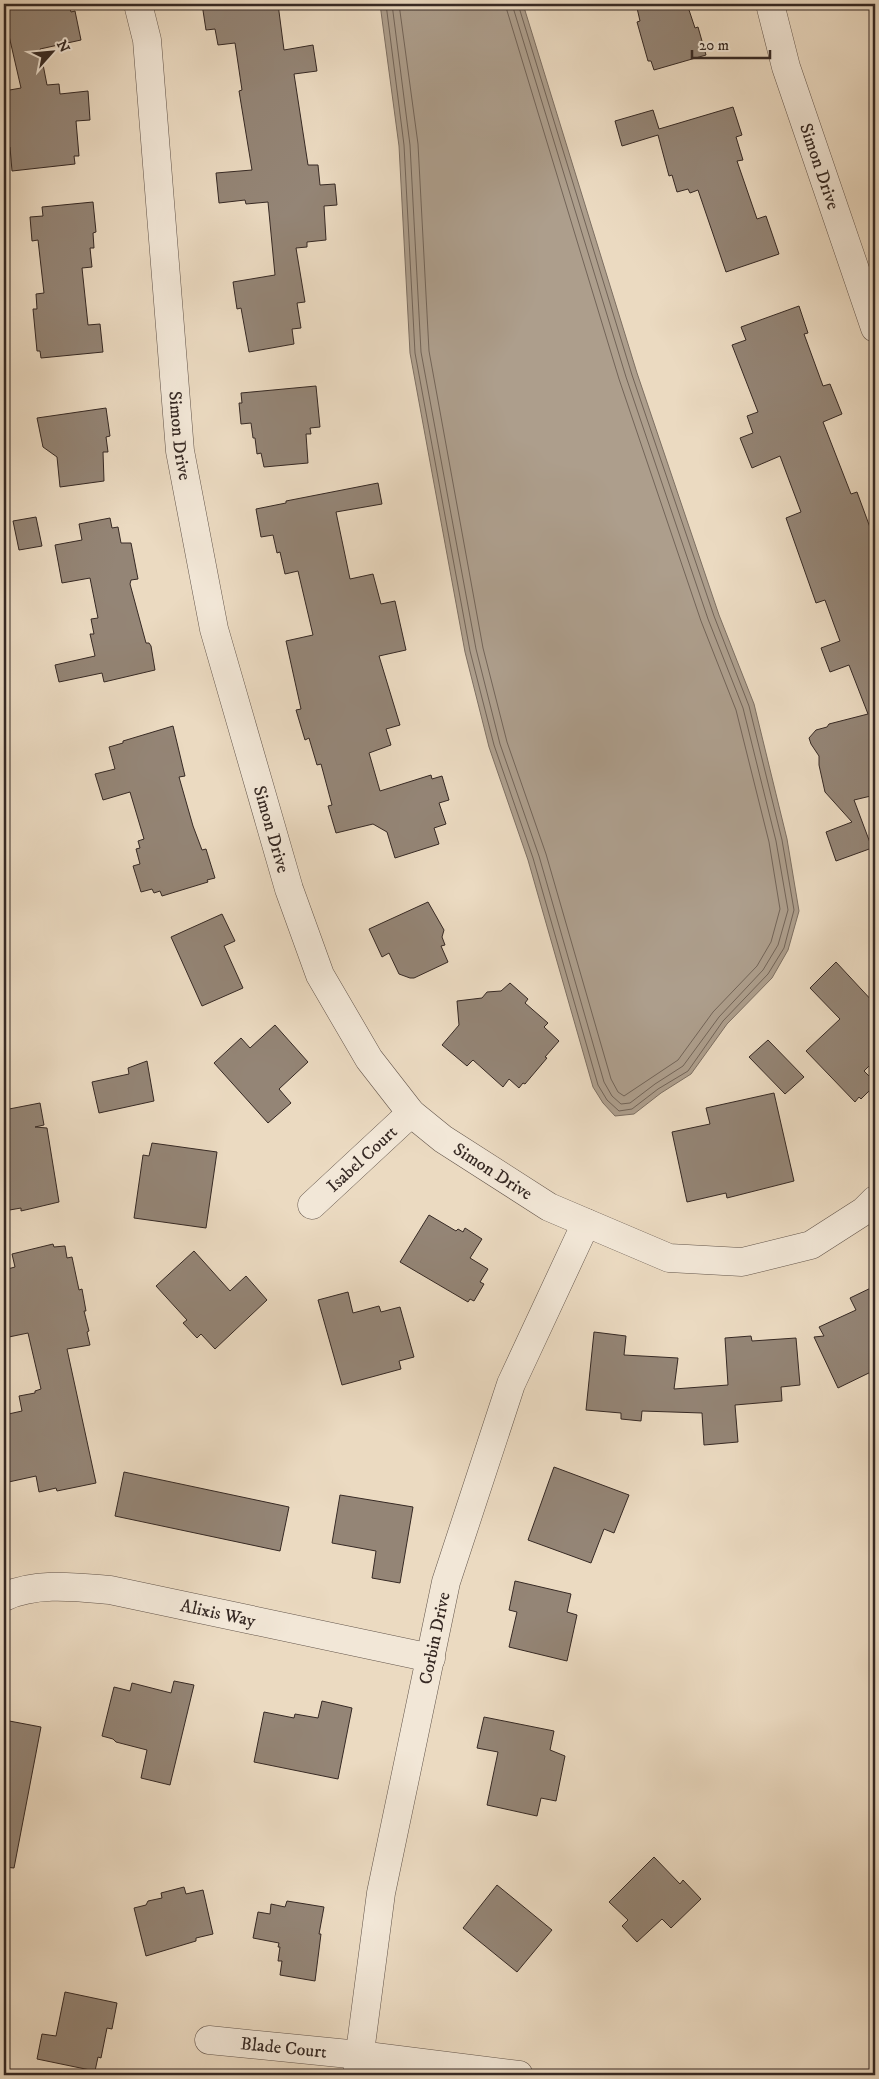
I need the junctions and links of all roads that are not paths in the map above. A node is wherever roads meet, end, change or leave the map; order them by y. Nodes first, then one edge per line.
1 (138, 4) edge
2 (770, 4) edge
3 (875, 328) edge
4 (411, 1113) junction
5 (875, 1200) edge
6 (312, 1206) dead end
7 (586, 1223) junction
8 (4, 1597) edge
9 (431, 1658) junction
10 (209, 2040) dead end
11 (358, 2065) edge
12 (519, 2075) edge

1 - 4 street, Simon Drive
2 - 3 street, Simon Drive
4 - 6 street, Isabel Court
4 - 7 street, Simon Drive
5 - 7 street, Simon Drive
7 - 9 street, Corbin Drive
8 - 9 street, Alixis Way
9 - 11 street, Corbin Drive
10 - 11 street, Blade Court
11 - 12 street, Blade Court

